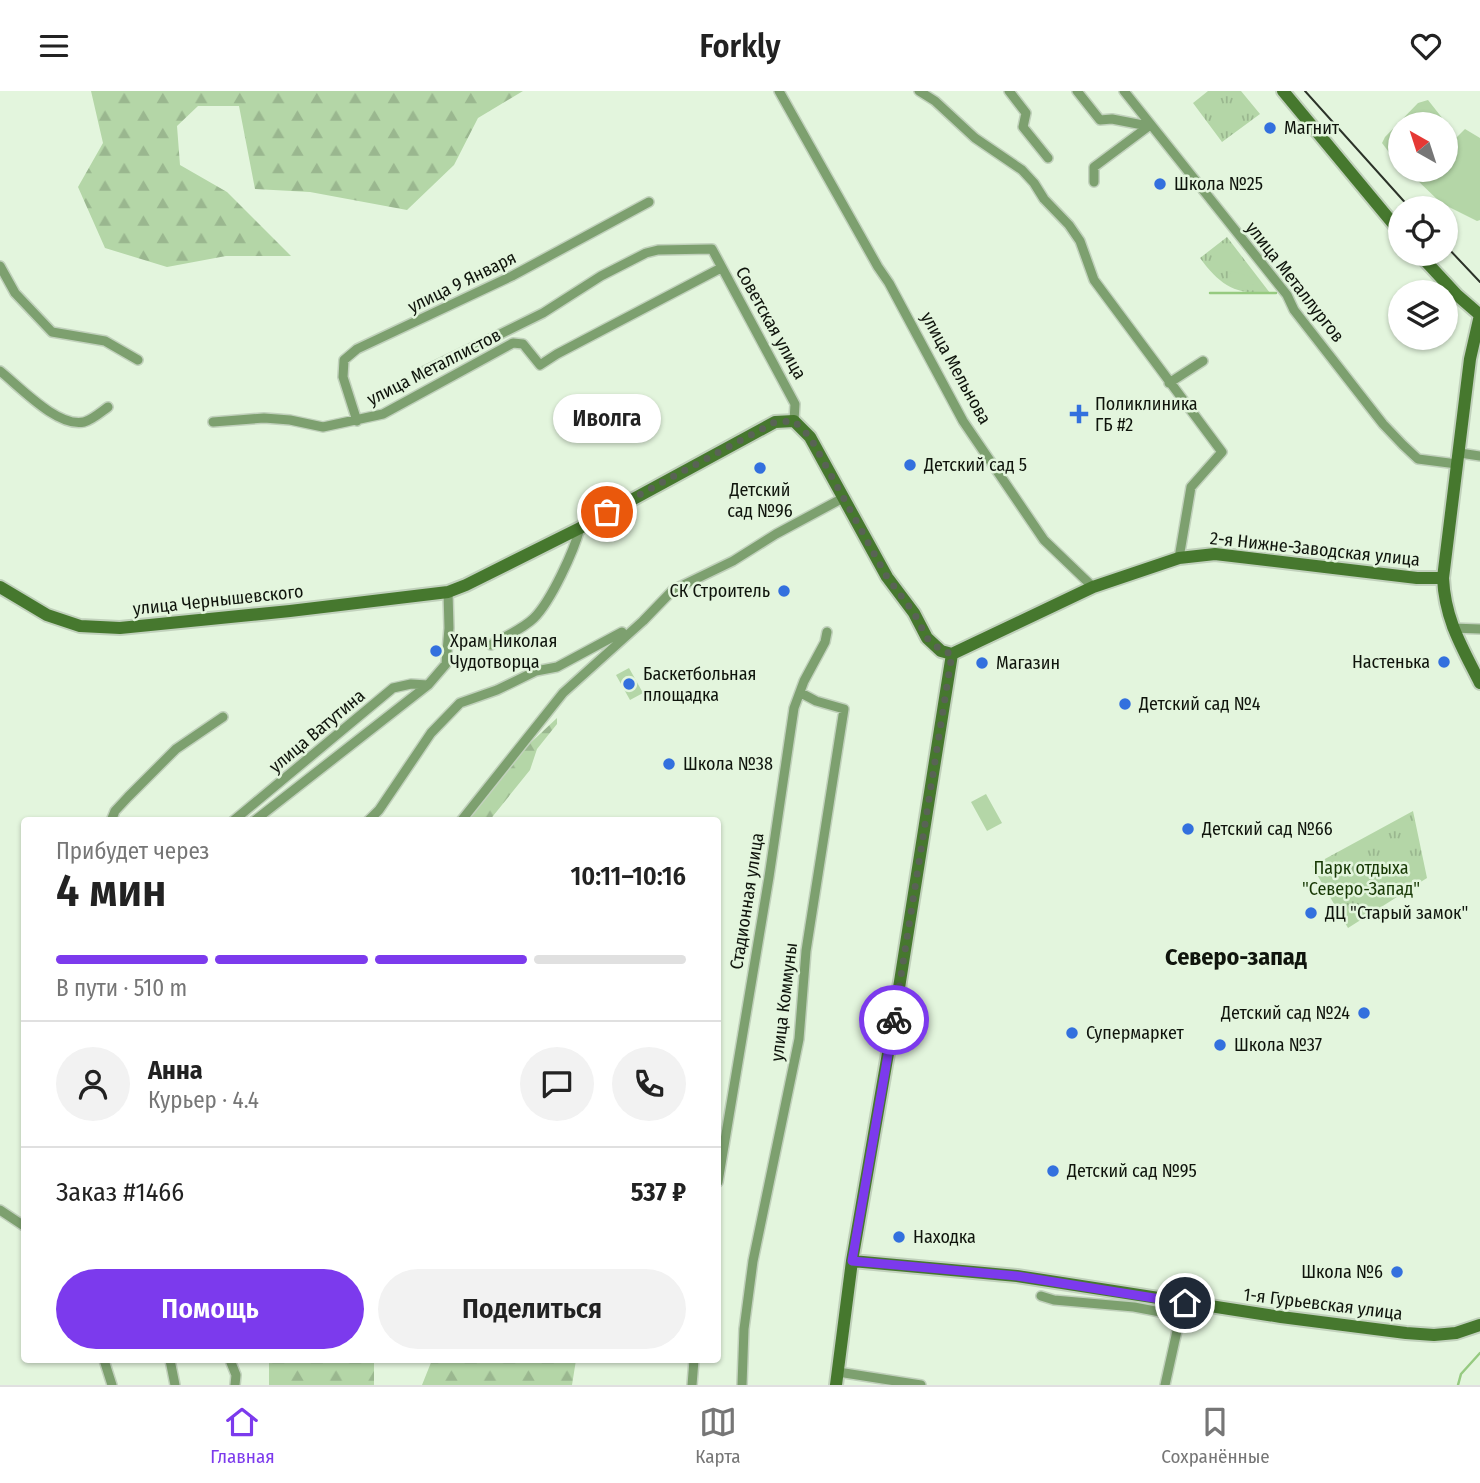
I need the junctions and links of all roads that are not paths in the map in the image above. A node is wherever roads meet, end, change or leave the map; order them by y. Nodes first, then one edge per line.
1 (779, 91) edge
2 (919, 91) edge
3 (1009, 91) edge
4 (1077, 91) edge
5 (1124, 91) edge
6 (1283, 91) edge
7 (1149, 125) junction
8 (1048, 158) dead end
9 (1094, 182) dead end
10 (649, 202) dead end
11 (1388, 218) edge
12 (712, 250) joint
13 (0, 266) edge
14 (1430, 266) edge
15 (721, 268) junction
16 (1480, 315) edge
17 (138, 360) dead end
18 (1203, 361) dead end
19 (0, 371) edge
20 (417, 375) dead end
21 (1169, 383) junction
22 (108, 407) dead end
23 (357, 421) junction
24 (794, 421) junction
25 (213, 422) dead end
26 (1480, 456) edge
27 (1458, 459) junction
28 (843, 498) junction
29 (580, 528) junction
30 (1179, 558) junction
31 (1443, 578) junction
32 (1093, 586) junction
33 (0, 587) edge
34 (448, 592) junction
35 (643, 621) junction
36 (1452, 628) junction
37 (1480, 629) edge
38 (827, 632) dead end
39 (491, 645) dead end
40 (952, 654) junction
41 (1480, 683) edge
42 (428, 685) junction
43 (801, 693) junction
44 (223, 717) dead end
45 (113, 817) edge
46 (238, 817) edge
47 (259, 817) edge
48 (372, 817) edge
49 (464, 817) edge
50 (721, 1163) edge
51 (0, 1210) edge
52 (21, 1224) edge
53 (852, 1261) junction
54 (1041, 1296) dead end
55 (1480, 1325) edge
56 (105, 1363) edge
57 (171, 1363) edge
58 (231, 1363) edge
59 (694, 1363) edge
60 (837, 1378) edge
61 (112, 1385) edge
62 (175, 1385) edge
63 (235, 1385) edge
64 (692, 1385) edge
65 (742, 1385) edge
66 (921, 1385) edge
67 (1166, 1385) edge

1 - 32 street, улица Мельнова
2 - 21 street
3 - 8 street
4 - 7 street
5 - 7 street, улица Металлургов
6 - 11 main road
7 - 9 street
7 - 27 street, улица Металлургов
10 - 23 street, улица 9 Января
12 - 15 street, Советская улица
12 - 20 street, улица Металлистов
13 - 17 street
14 - 16 main road
15 - 23 street, улица Металлистов
15 - 24 street, Советская улица
16 - 27 main road
18 - 21 street
19 - 22 street
21 - 30 street
23 - 25 street, улица Металлистов
24 - 28 main road, Советская улица
24 - 29 main road, улица Чернышевского
26 - 27 street, улица Металлургов
27 - 31 main road
28 - 35 street
28 - 40 main road, Советская улица
29 - 34 main road, улица Чернышевского
29 - 39 street
30 - 31 main road, 2-я Нижне-Заводская улица
30 - 32 main road, 2-я Нижне-Заводская улица
31 - 36 main road
32 - 40 main road, 2-я Нижне-Заводская улица
33 - 34 main road, улица Чернышевского
34 - 42 street, улица Ватутина
35 - 48 street
35 - 49 street
36 - 37 street
36 - 41 main road
38 - 43 street, Стадионная улица
40 - 53 main road
42 - 46 street, улица Ватутина
42 - 47 street, улица Ватутина
43 - 50 street, Стадионная улица
43 - 65 street, улица Коммуны
44 - 45 street
51 - 52 street
53 - 55 main road, 1-я Гурьевская улица
53 - 60 main road
54 - 67 street
56 - 61 street
57 - 62 street
58 - 63 street
59 - 64 street
60 - 66 street

